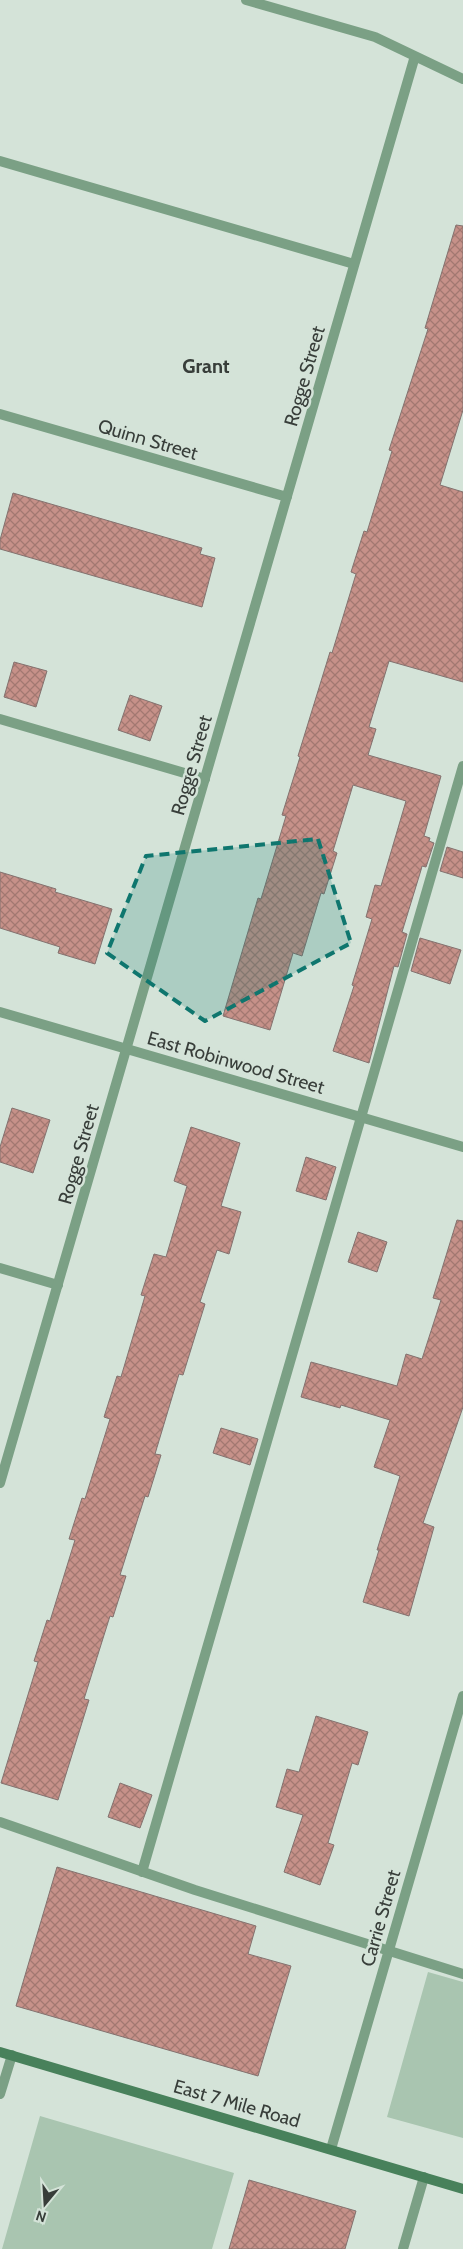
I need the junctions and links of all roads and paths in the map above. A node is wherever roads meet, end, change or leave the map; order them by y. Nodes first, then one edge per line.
1 (246, 0) edge
2 (415, 56) junction
3 (463, 79) edge
4 (0, 160) edge
5 (354, 264) junction
6 (0, 414) edge
7 (287, 497) junction
8 (0, 719) edge
9 (463, 766) edge
10 (205, 779) junction
11 (0, 1012) edge
12 (126, 1049) junction
13 (361, 1117) junction
14 (463, 1147) edge
15 (0, 1268) edge
16 (58, 1285) junction
17 (0, 1483) edge
18 (463, 1696) edge
19 (0, 1822) edge
20 (142, 1872) junction
21 (388, 1952) junction
22 (463, 1974) edge
23 (0, 2052) edge
24 (12, 2056) junction
25 (0, 2094) edge
26 (331, 2150) junction
27 (424, 2177) junction
28 (463, 2189) edge
29 (403, 2249) edge

1 - 2 street
2 - 3 street
2 - 5 street, Rogge Street
4 - 5 street
5 - 7 street, Rogge Street
6 - 7 street, Quinn Street
7 - 10 street, Rogge Street
8 - 10 street
9 - 13 street
10 - 12 street, Rogge Street
11 - 12 street, East Robinwood Street
12 - 13 street, East Robinwood Street
12 - 16 street, Rogge Street
13 - 14 street, East Robinwood Street
13 - 20 street
15 - 16 street
16 - 17 street, Rogge Street
18 - 21 street, Carrie Street
19 - 20 street
20 - 21 street
21 - 22 street
21 - 26 street, Carrie Street
23 - 24 street, East 7 Mile Road
24 - 25 street
24 - 26 street, East 7 Mile Road
26 - 27 street, East 7 Mile Road
27 - 28 street, East 7 Mile Road
27 - 29 street

